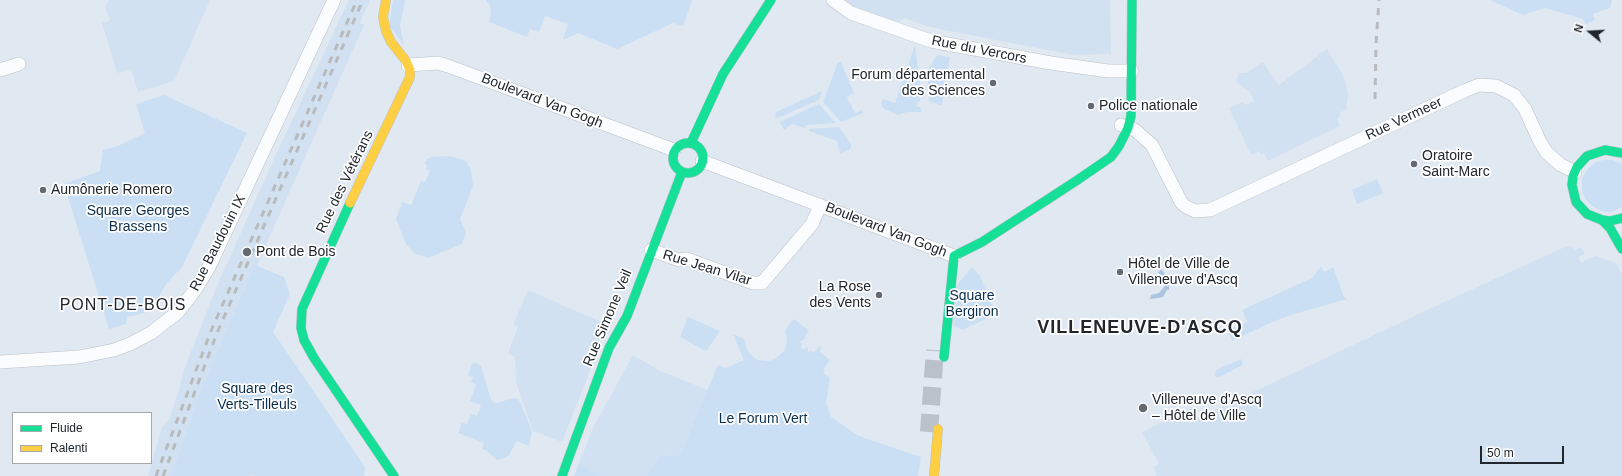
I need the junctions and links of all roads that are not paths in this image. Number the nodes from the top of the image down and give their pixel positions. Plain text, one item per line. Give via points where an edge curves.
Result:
1 (334, 0) edge
2 (386, 0) edge
3 (771, 0) edge
4 (833, 0) edge
5 (1124, 0) edge
6 (1132, 0) edge
7 (19, 64) dead end
8 (408, 65) junction
9 (0, 70) edge
10 (1129, 71) junction
11 (1124, 126) junction
12 (691, 143) junction
13 (674, 150) junction
14 (1621, 152) edge
15 (702, 161) junction
16 (682, 172) junction
17 (1575, 172) junction
18 (820, 205) junction
19 (1622, 218) edge
20 (1602, 220) junction
21 (1622, 249) edge
22 (651, 250) junction
23 (954, 256) junction
24 (949, 296) junction
25 (938, 329) dead end
26 (944, 357) tunnel mouth
27 (0, 362) edge
28 (394, 476) edge
29 (562, 476) edge
30 (926, 476) edge
31 (934, 476) edge

1 - 27 street, Rue Baudouin IX via 209,267 183,307 151,333 114,350 79,357
2 - 8 street via 383,17 386,31
3 - 12 street via 723,74
4 - 10 street, Rue du Vercors via 851,13 924,39 1019,58 1108,71
5 - 10 street, Boulevard Van Gogh
6 - 10 street, Boulevard Van Gogh
7 - 9 street
8 - 13 street, Boulevard Van Gogh via 438,63 448,66
8 - 28 street, Rue des Vétérans via 410,77 304,303 301,321 302,334 308,349
10 - 11 street, Boulevard Van Gogh
11 - 17 street, Rue Vermeer via 1142,135 1152,145 1181,202 1191,209 1205,211 1251,192 1464,90 1479,85 1491,85 1517,98 1547,153
11 - 23 street, Boulevard Van Gogh via 1099,164 982,242
12 - 13 street via 681,144
12 - 15 street via 700,149
13 - 16 street via 673,161 676,168
14 - 17 street via 1596,152 1583,159
15 - 16 street via 694,172
15 - 18 street, Boulevard Van Gogh
16 - 22 street, Rue Simone Veil
17 - 20 street via 1572,185 1576,202 1587,214
18 - 22 street, Rue Jean Vilar via 812,224 762,283 753,283 687,259 679,260
18 - 23 street, Boulevard Van Gogh
19 - 20 street
20 - 21 street via 1610,228
22 - 29 street, Rue Simone Veil via 627,316 609,348
23 - 24 street
24 - 25 street
24 - 26 street
30 - 31 street via 934,431

